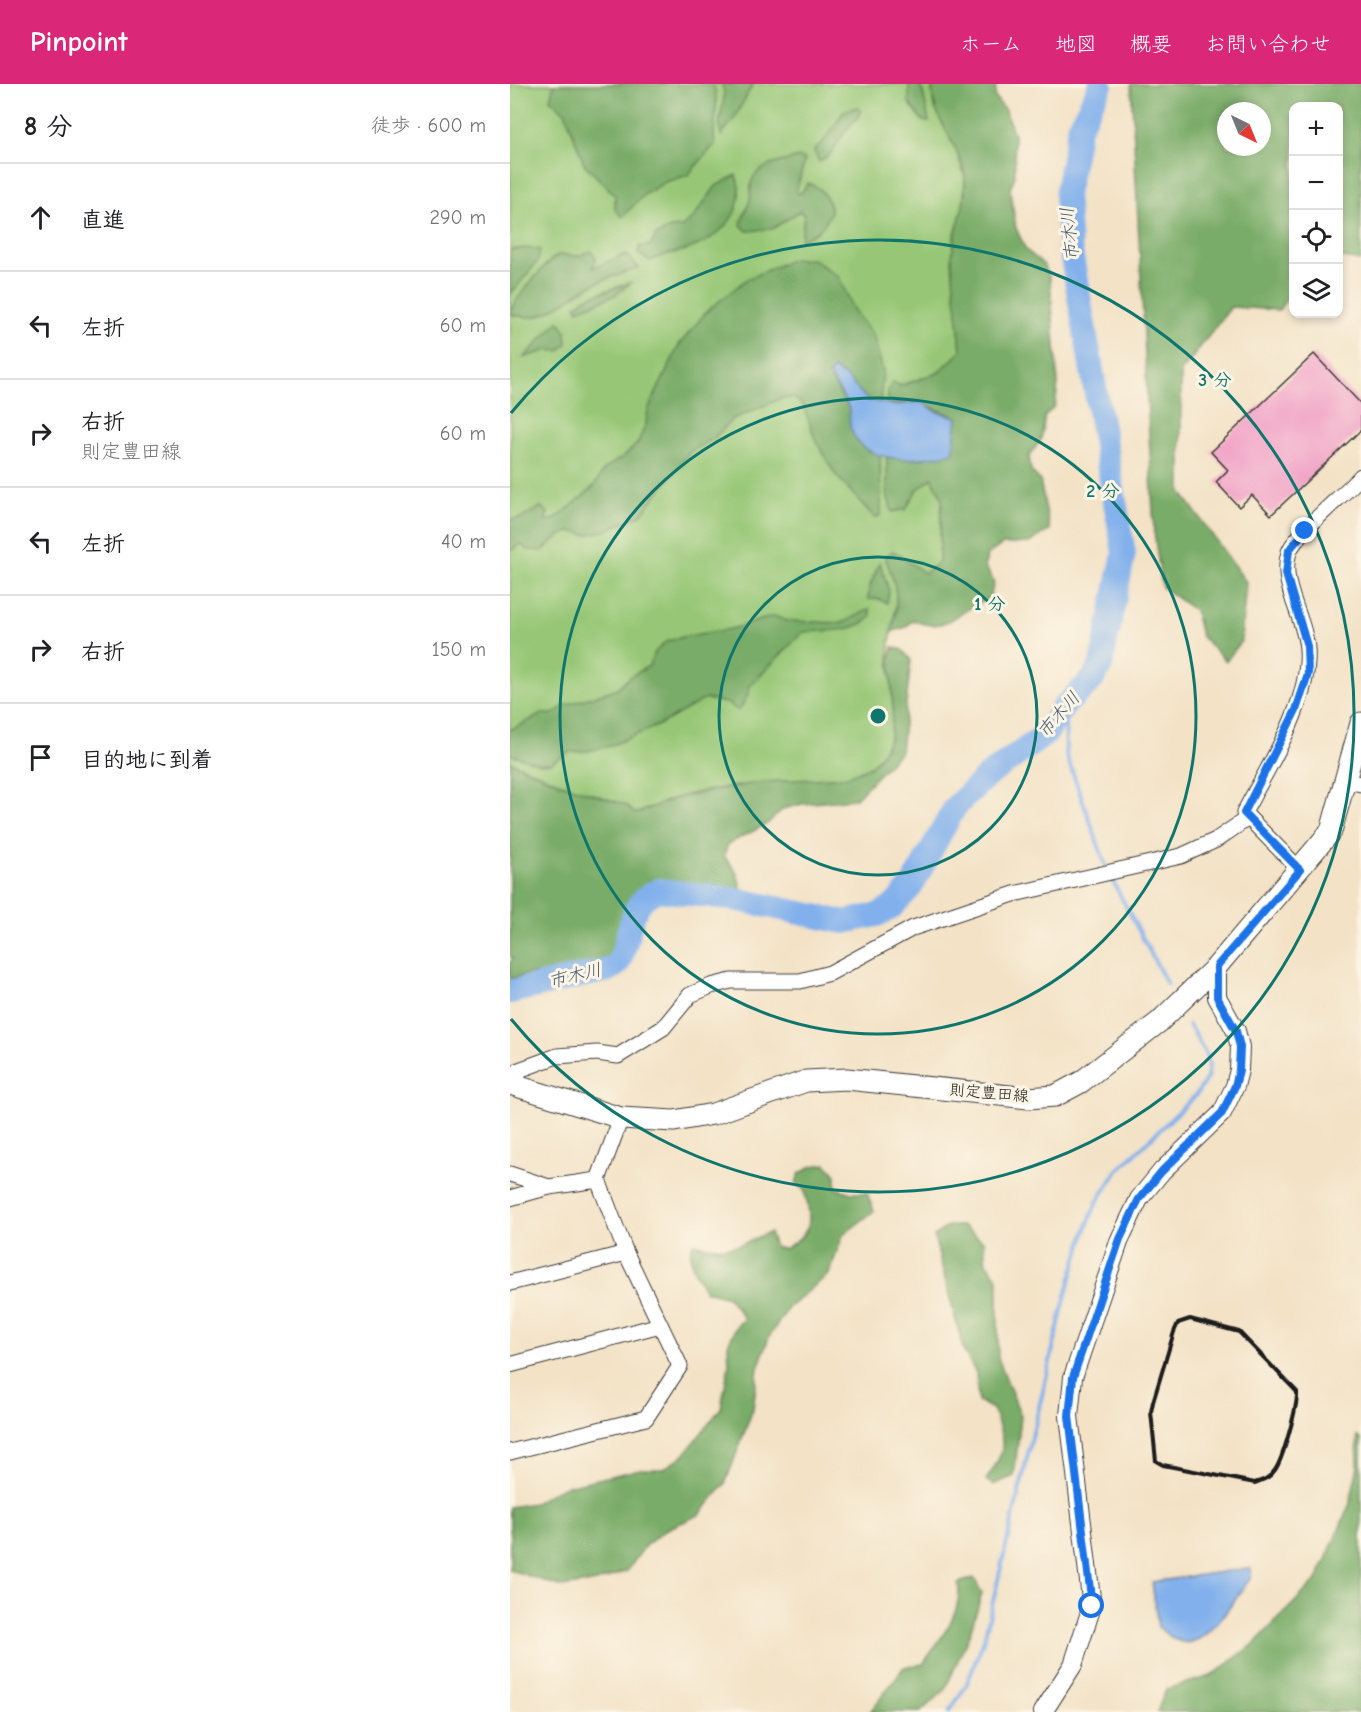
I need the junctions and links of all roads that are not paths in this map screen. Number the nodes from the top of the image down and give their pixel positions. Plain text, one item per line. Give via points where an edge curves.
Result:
1 (1361, 476) edge
2 (1361, 723) edge
3 (1353, 782) edge
4 (1248, 818) junction
5 (1300, 870) junction
6 (1217, 966) junction
7 (513, 1085) edge
8 (621, 1118) junction
9 (510, 1174) edge
10 (597, 1180) junction
11 (549, 1187) junction
12 (510, 1198) edge
13 (626, 1252) junction
14 (510, 1283) edge
15 (660, 1325) junction
16 (510, 1365) edge
17 (510, 1452) edge
18 (1043, 1712) edge

1 - 4 street via 1289,550 1286,574 1307,646 1308,674 1296,710 1244,813
2 - 3 main road, 則定豊田線
3 - 5 main road, 則定豊田線 via 1331,831
4 - 5 street
4 - 7 street via 1216,840 1181,856 1014,894 913,928 830,973 800,981 731,981 711,986 690,995 663,1028 618,1056 557,1056 519,1071
5 - 6 main road, 則定豊田線
6 - 8 main road, 則定豊田線 via 1159,1022 1081,1082 1055,1096 1028,1098 847,1079 806,1081 713,1114 674,1121
6 - 18 street via 1217,997 1236,1031 1240,1047 1235,1086 1222,1113 1139,1199 1120,1239 1073,1377 1069,1416 1092,1606 1073,1665
7 - 8 main road, 則定豊田線
8 - 10 street
9 - 11 street
10 - 11 street
10 - 13 street
11 - 12 street
13 - 14 street
13 - 15 street
15 - 16 street
15 - 17 street via 680,1366 646,1418

